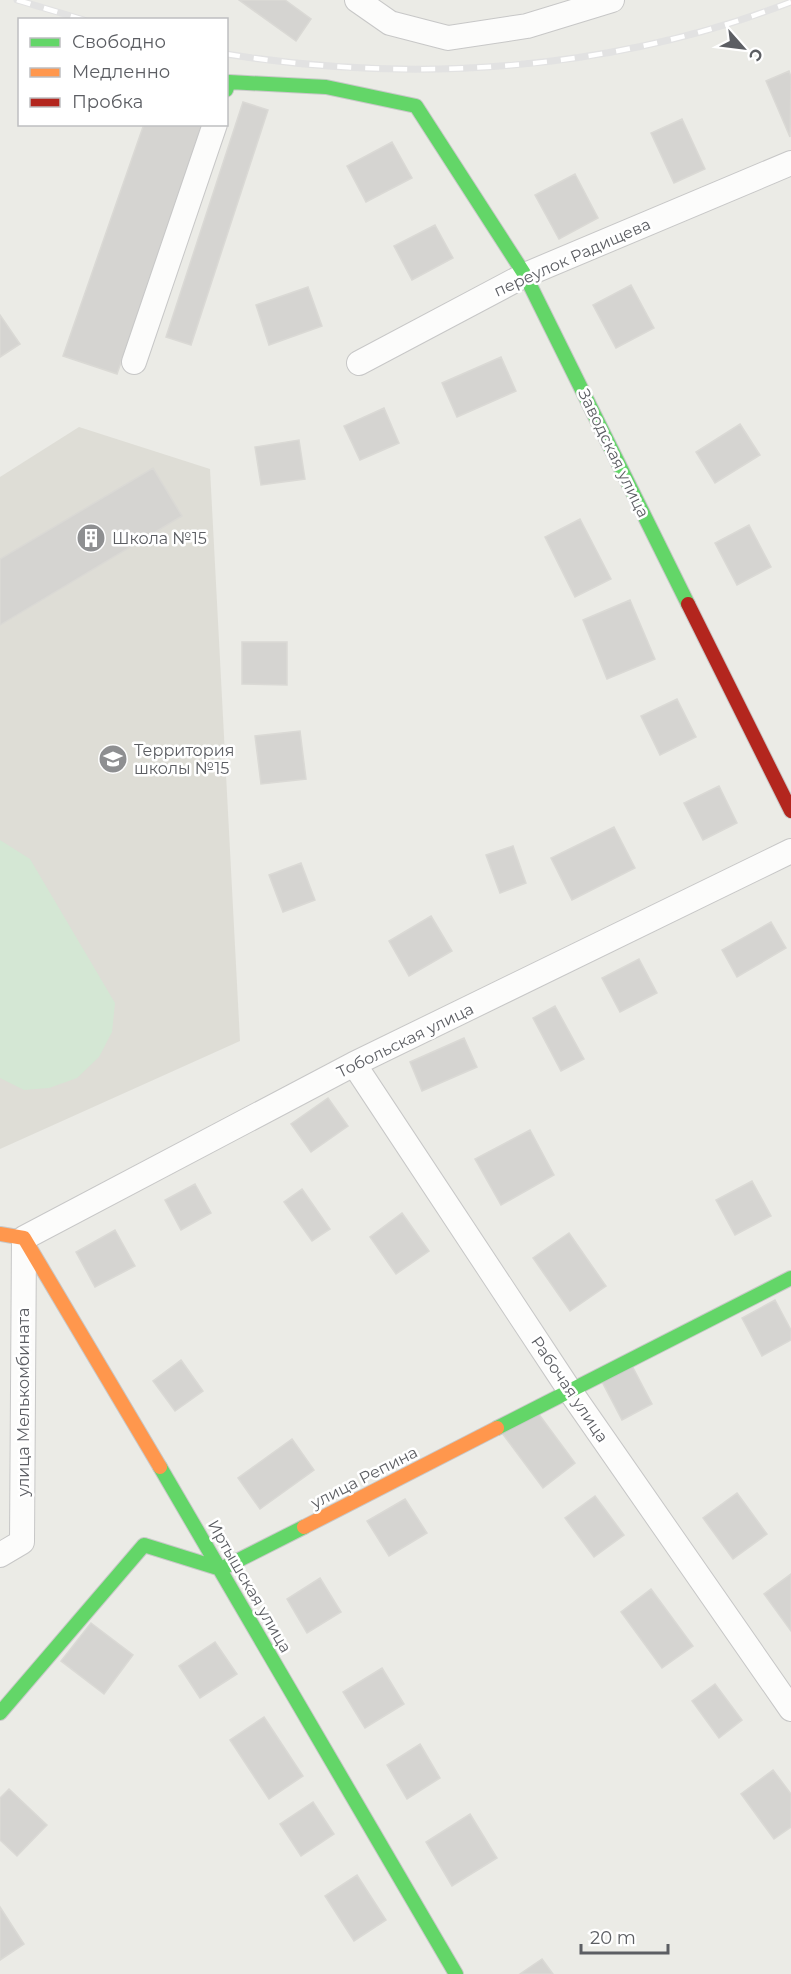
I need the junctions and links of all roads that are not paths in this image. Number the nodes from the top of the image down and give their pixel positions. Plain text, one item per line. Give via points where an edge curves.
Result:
1 (357, 0) edge
2 (612, 0) edge
3 (228, 85) edge
4 (214, 126) edge
5 (791, 163) edge
6 (525, 275) junction
7 (134, 362) dead end
8 (359, 363) dead end
9 (791, 811) edge
10 (791, 851) edge
11 (354, 1064) junction
12 (0, 1234) edge
13 (24, 1238) junction
14 (791, 1278) edge
15 (570, 1391) junction
16 (0, 1555) edge
17 (221, 1569) junction
18 (791, 1709) edge
19 (0, 1713) edge
20 (456, 1974) edge

1 - 2 street via 390,23 448,38 527,26
3 - 6 street, Заводская улица via 326,87 416,106
4 - 7 street
5 - 6 street, переулок Радищева
6 - 8 street, переулок Радищева
6 - 9 street, Заводская улица
10 - 11 street, Тобольская улица
11 - 13 street, Тобольская улица
11 - 15 street, Рабочая улица
12 - 13 street
13 - 16 street, улица Мелькомбината via 22,1542
13 - 17 street, Иртышская улица
14 - 15 street, улица Репина
15 - 17 street, улица Репина
15 - 18 street, Рабочая улица
17 - 19 street via 144,1545
17 - 20 street, Иртышская улица

